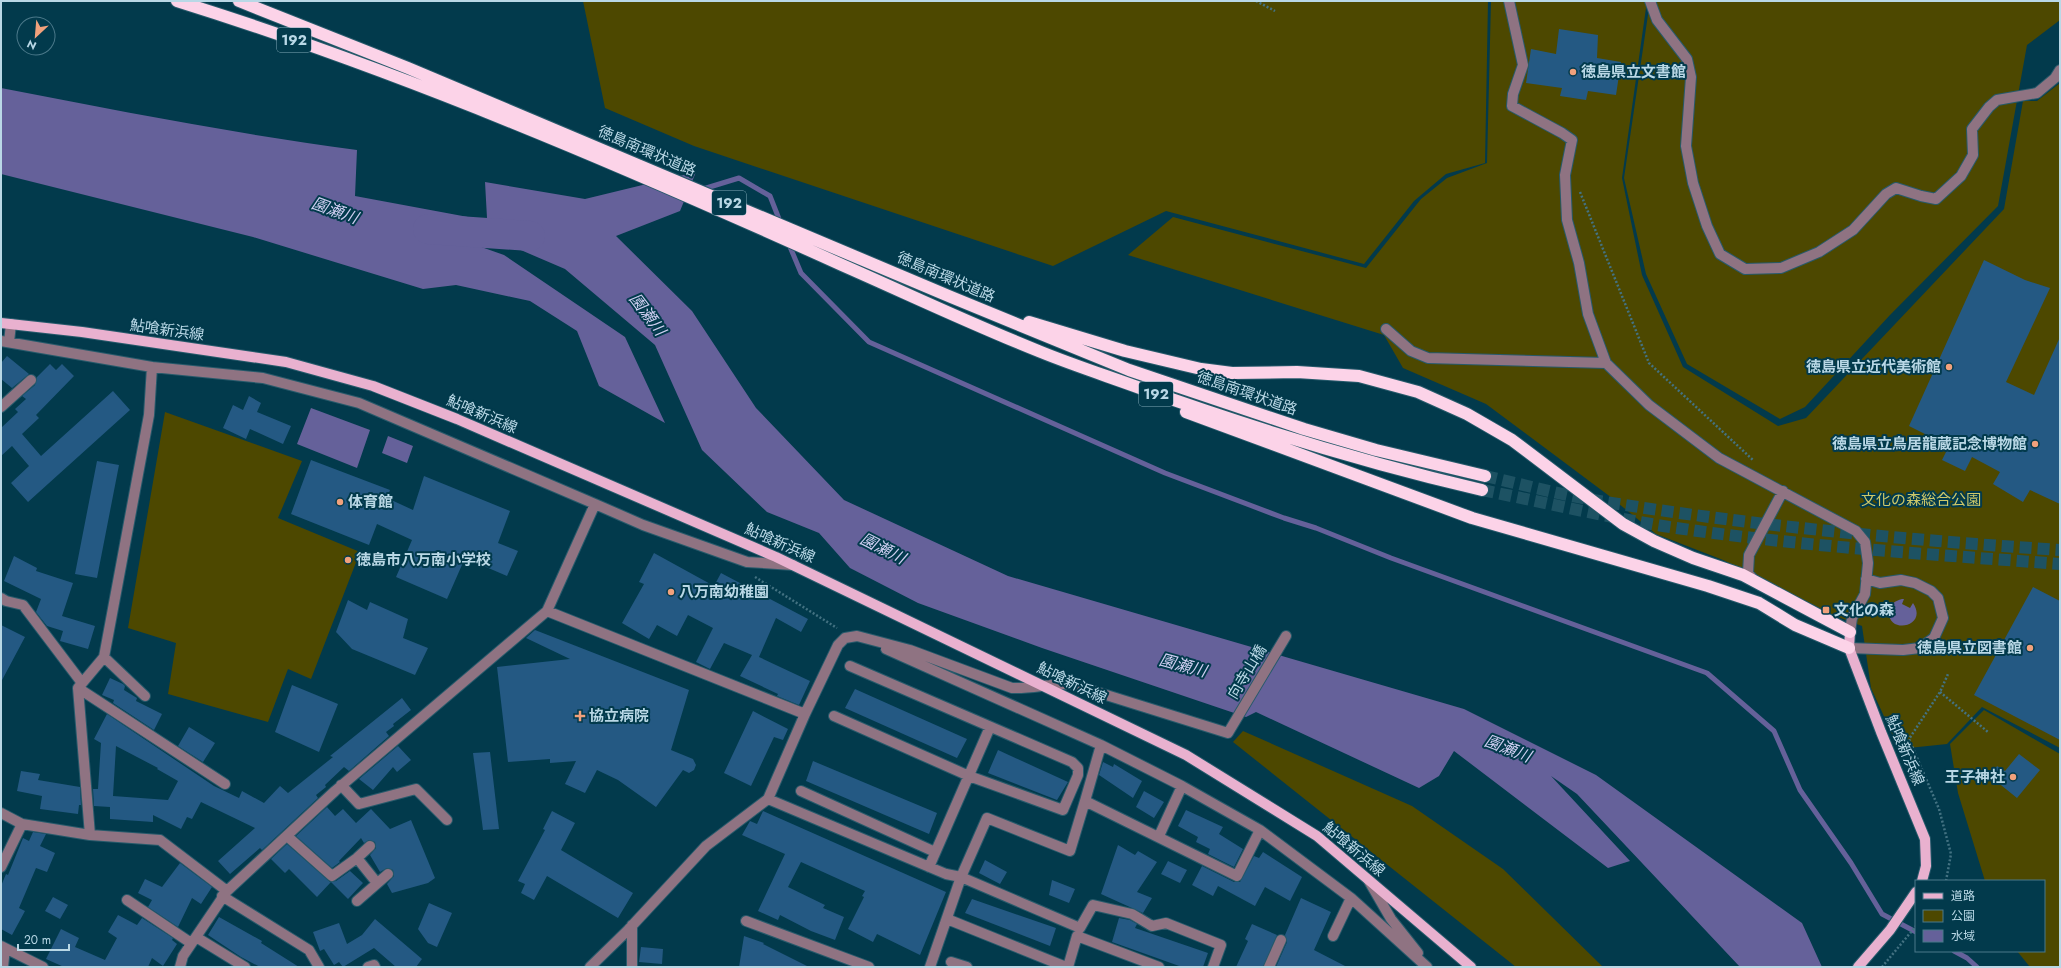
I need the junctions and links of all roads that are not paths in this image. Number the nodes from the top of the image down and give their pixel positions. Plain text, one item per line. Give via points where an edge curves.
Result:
1 (177, 1) edge
2 (240, 1) edge
3 (1509, 1) edge
4 (1650, 1) edge
5 (2060, 70) edge
6 (610, 158) junction
7 (951, 297) junction
8 (6, 324) edge
9 (1386, 329) dead end
10 (5, 342) edge
11 (1044, 354) junction
12 (1606, 363) junction
13 (152, 367) junction
14 (31, 380) dead end
15 (1, 407) edge
16 (1485, 476) tunnel mouth
17 (1482, 490) tunnel mouth
18 (1783, 491) junction
19 (595, 504) junction
20 (792, 565) junction
21 (1866, 579) junction
22 (1, 598) edge
23 (548, 611) junction
24 (1850, 632) junction
25 (857, 636) junction
26 (1284, 639) dead end
27 (1849, 648) junction
28 (104, 657) junction
29 (850, 666) dead end
30 (80, 685) junction
31 (1042, 686) junction
32 (145, 696) dead end
33 (805, 714) junction
34 (834, 716) dead end
35 (990, 727) junction
36 (1101, 745) junction
37 (969, 776) junction
38 (224, 784) dead end
39 (341, 785) junction
40 (1182, 786) junction
41 (801, 791) dead end
42 (768, 799) junction
43 (1085, 801) junction
44 (1, 813) edge
45 (447, 820) dead end
46 (22, 824) junction
47 (1260, 830) junction
48 (90, 835) junction
49 (287, 836) junction
50 (1159, 836) junction
51 (370, 846) dead end
52 (935, 852) junction
53 (357, 858) junction
54 (929, 866) junction
55 (1, 867) edge
56 (388, 874) dead end
57 (961, 877) junction
58 (1368, 880) junction
59 (1922, 880) edge
60 (377, 883) junction
61 (1915, 893) edge
62 (225, 894) junction
63 (1351, 898) junction
64 (127, 900) dead end
65 (357, 901) dead end
66 (947, 919) junction
67 (746, 921) dead end
68 (632, 925) junction
69 (1078, 932) junction
70 (1334, 936) dead end
71 (193, 940) junction
72 (1281, 940) dead end
73 (3, 947) edge
74 (951, 962) dead end
75 (3, 967) edge
76 (44, 967) edge
77 (180, 967) edge
78 (245, 967) edge
79 (319, 967) edge
80 (368, 967) edge
81 (375, 967) edge
82 (590, 967) edge
83 (632, 967) edge
84 (868, 967) edge
85 (930, 967) edge
86 (966, 967) edge
87 (1067, 967) edge
88 (1158, 967) edge
89 (1212, 967) edge
90 (1269, 967) edge
91 (1428, 967) edge
92 (1470, 967) edge
93 (1858, 967) edge

1 - 6 highway, 徳島南環状道路 / 192 via 254,25
2 - 6 highway, 徳島南環状道路 / 192 via 408,68
3 - 12 street via 1523,65 1513,94 1512,106 1572,140 1565,175 1567,220 1579,263 1588,314
4 - 5 street via 1657,20 1687,59 1691,77 1686,146 1693,183 1707,226 1720,254 1745,269 1781,268 1819,252 1853,230 1886,194 1896,188 1936,198 1961,176 1973,154 1972,129 1989,107 1997,100 2037,92 2055,78
6 - 7 highway, 徳島南環状道路 / 192
6 - 11 highway, 徳島南環状道路 / 192 via 841,265
7 - 16 highway, 徳島南環状道路 / 192 via 1129,370 1218,401 1376,450
7 - 24 highway via 1126,351 1201,369 1232,373 1304,372 1359,376 1418,392 1467,414 1512,440 1628,527 1693,558 1743,576
8 - 10 street
8 - 20 main road, 鮎喰新浜線 via 82,332 286,362 373,386 457,419
9 - 12 street via 1411,350 1428,358
10 - 13 street
11 - 17 highway, 徳島南環状道路 / 192 via 1280,435
11 - 27 highway via 1201,418 1472,518 1759,603 1795,625
12 - 18 street via 1649,405 1719,458
13 - 19 street via 263,378 359,403
13 - 28 street via 149,415
14 - 15 street
18 - 21 street via 1856,531 1865,542 1868,563
18 - 24 street via 1749,555 1748,573 1753,581
19 - 20 street via 643,525 747,562
19 - 23 street
20 - 31 main road, 鮎喰新浜線
21 - 24 street via 1865,594 1852,618
21 - 27 street via 1880,583 1901,580 1932,591 1938,598 1943,618 1934,638 1920,648
22 - 30 street via 23,605
23 - 33 street
23 - 39 street
24 - 27 main road, 鮎喰新浜線
25 - 31 street via 910,650 1012,688
25 - 33 street via 845,638 838,645
25 - 36 street
26 - 31 street, 向寺山橋 via 1228,733 1071,684
27 - 59 main road, 鮎喰新浜線 via 1925,840 1926,866
28 - 30 street
28 - 32 street
29 - 35 street
30 - 38 street
30 - 48 street
31 - 58 main road, 鮎喰新浜線 via 1186,755 1317,836
33 - 42 street
34 - 37 street
35 - 37 street
35 - 37 street via 1072,762 1078,768 1064,810
36 - 40 street
36 - 43 street
37 - 52 street
39 - 45 street via 359,804 416,789
39 - 49 street
40 - 47 street
40 - 50 street
41 - 52 street
42 - 54 street
42 - 68 street via 706,846
43 - 50 street
43 - 57 street via 1070,851 987,818
44 - 46 street
46 - 48 street
46 - 55 street
47 - 50 street via 1237,876
47 - 63 street
48 - 62 street via 160,840
49 - 53 street via 332,876
49 - 62 street
51 - 53 street
52 - 54 street
53 - 60 street
54 - 57 street
56 - 60 street
57 - 66 street
57 - 69 street
58 - 91 street via 1391,918
58 - 92 main road, 鮎喰新浜線
60 - 65 street
61 - 93 main road via 1890,930
62 - 71 street
62 - 79 street via 309,950
63 - 70 street
63 - 91 street
64 - 71 street
66 - 85 street
66 - 87 street
67 - 84 street
68 - 82 street
68 - 83 street
69 - 87 street
69 - 88 street
69 - 89 street via 1093,905 1132,914 1152,926 1166,923 1221,946
71 - 77 street via 183,956
71 - 78 street
72 - 90 street
73 - 75 street
73 - 76 street
74 - 86 street
80 - 81 street

